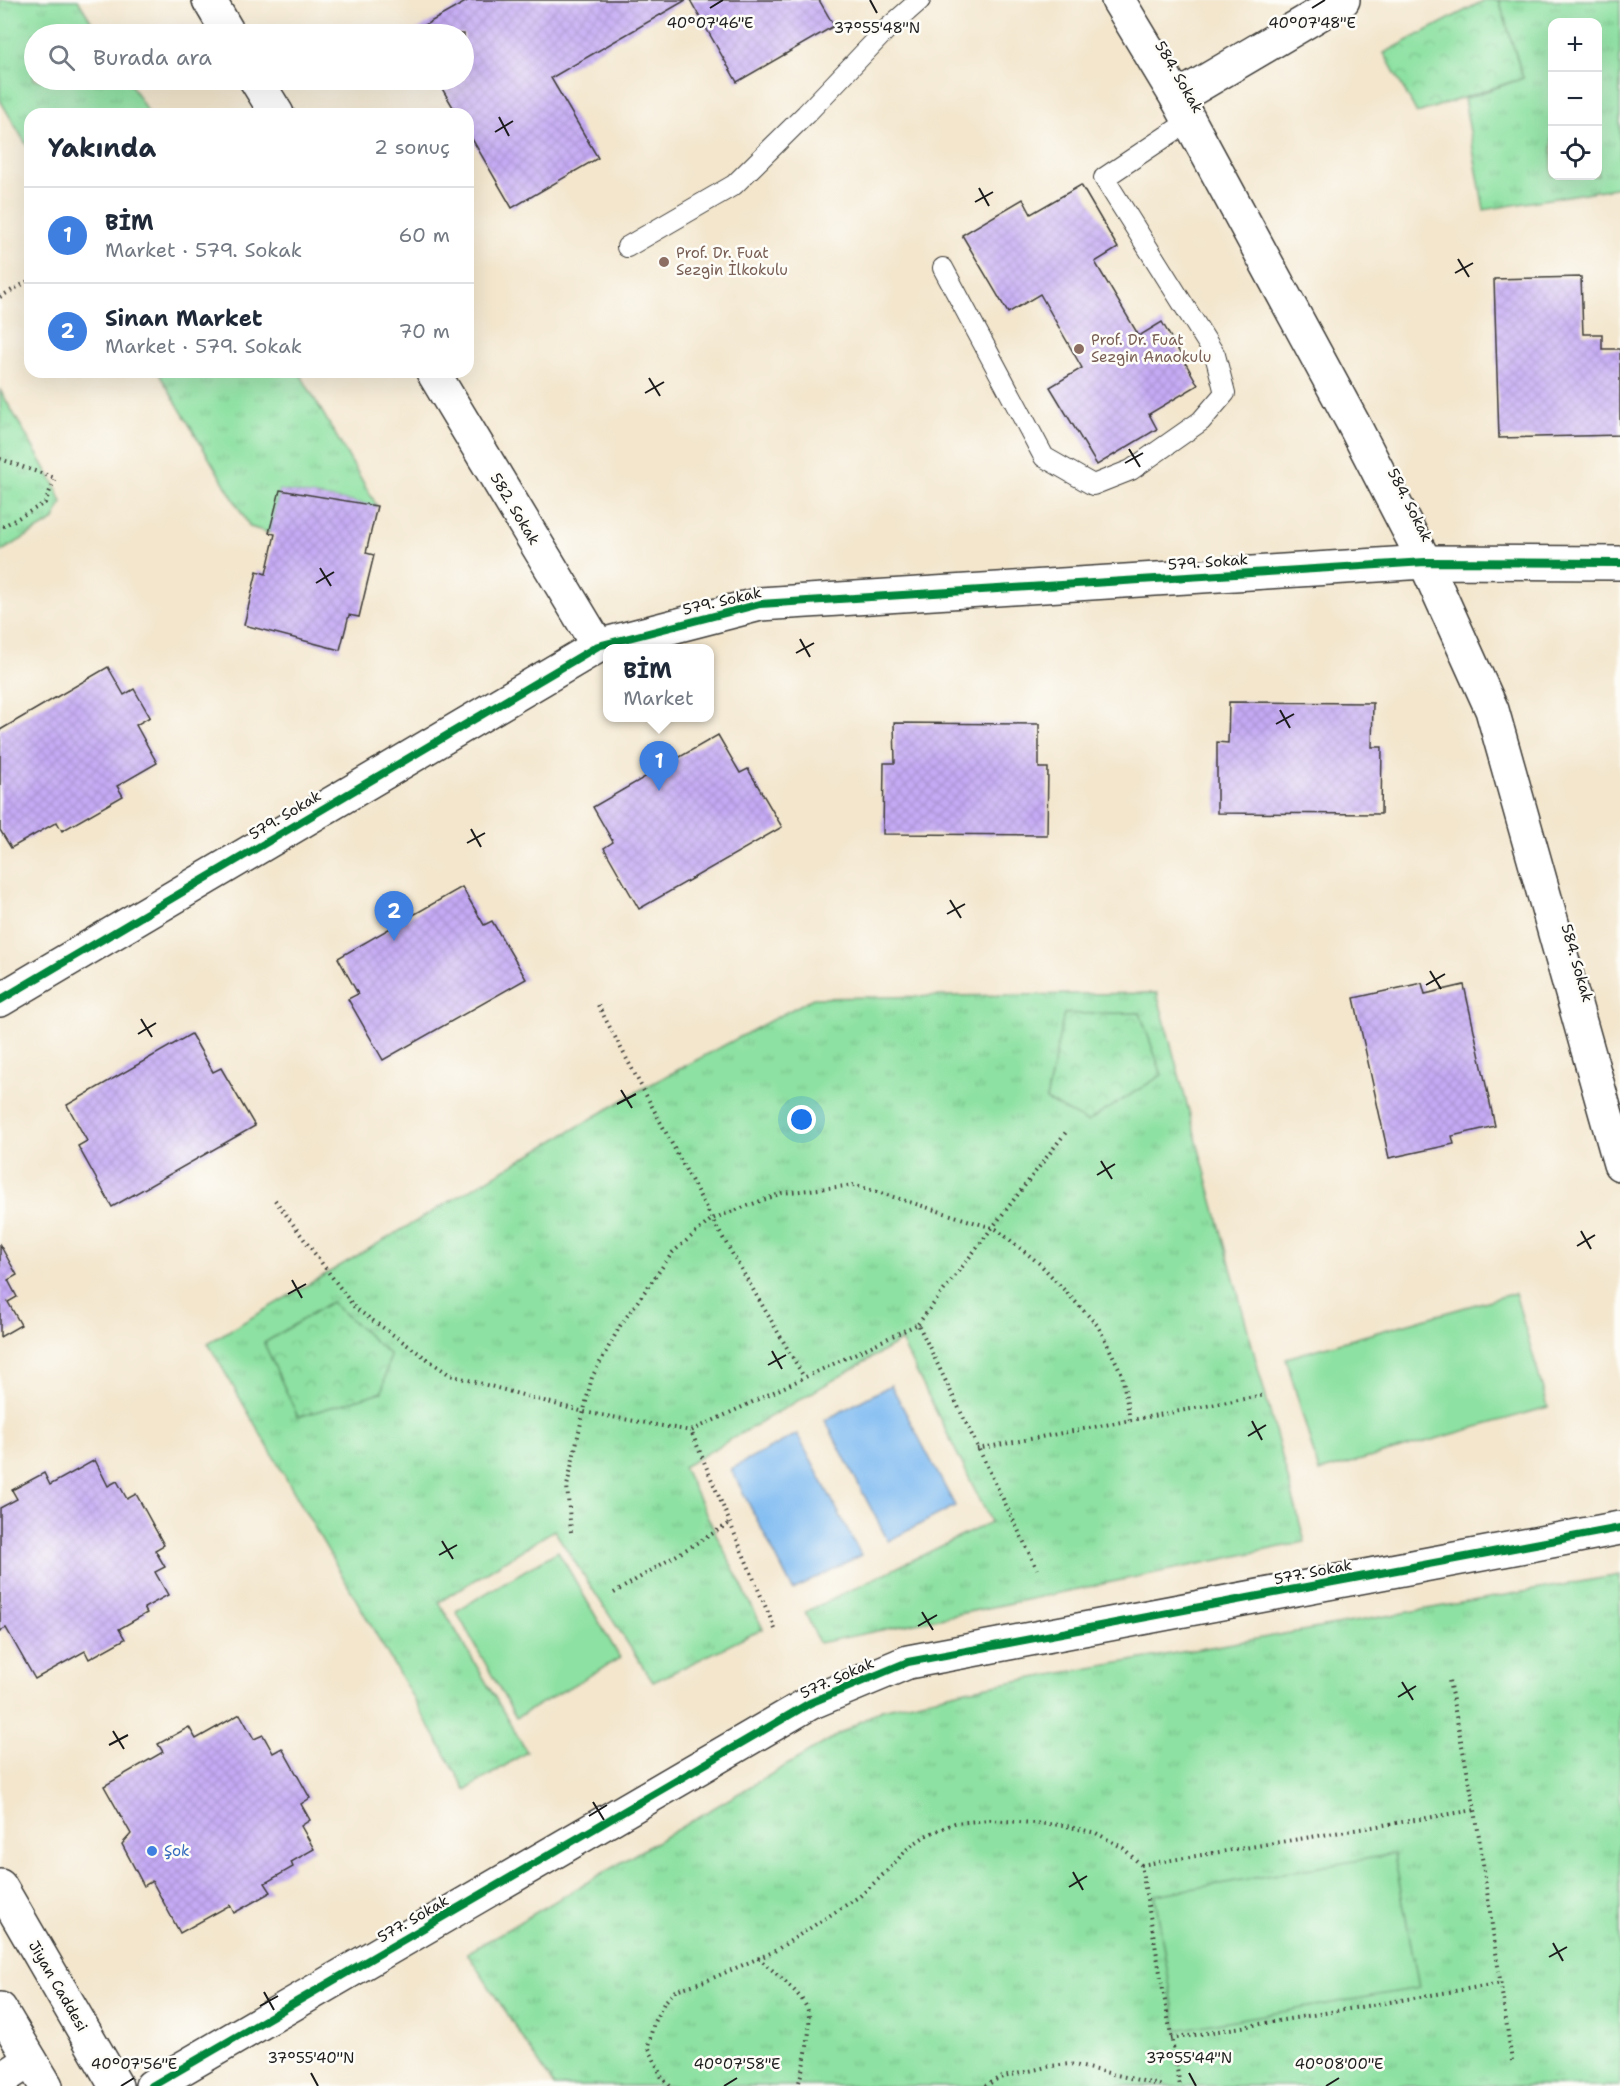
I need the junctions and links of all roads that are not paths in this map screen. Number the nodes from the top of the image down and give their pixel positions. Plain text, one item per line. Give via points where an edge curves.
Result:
1 (920, 0) edge
2 (1118, 0) edge
3 (1343, 0) edge
4 (215, 2) edge
5 (225, 24) edge
6 (262, 90) edge
7 (273, 108) edge
8 (1183, 109) junction
9 (627, 247) dead end
10 (943, 268) dead end
11 (437, 378) edge
12 (1425, 562) junction
13 (1620, 563) edge
14 (606, 644) edge
15 (603, 645) edge
16 (598, 646) junction
17 (0, 1000) edge
18 (1620, 1164) edge
19 (1620, 1528) edge
20 (0, 1886) edge
21 (0, 2009) edge
22 (38, 2073) edge
23 (0, 2080) edge
24 (116, 2086) edge
25 (152, 2086) edge

1 - 9 lane via 734,185
2 - 8 street, 584. Sokak
3 - 8 street
4 - 5 street
6 - 7 street
8 - 10 lane via 1104,177 1215,355 1225,393 1201,421 1131,470 1093,485 1044,457
8 - 12 street, 584. Sokak
11 - 16 street, 582. Sokak
12 - 13 street, 579. Sokak
12 - 14 street, 579. Sokak via 760,604
12 - 18 street, 584. Sokak via 1492,710
15 - 16 street, 579. Sokak
16 - 17 street, 579. Sokak
19 - 25 street, 577. Sokak via 908,1662 810,1703
20 - 24 street, Jiyan Caddesi
21 - 22 street
22 - 23 street

